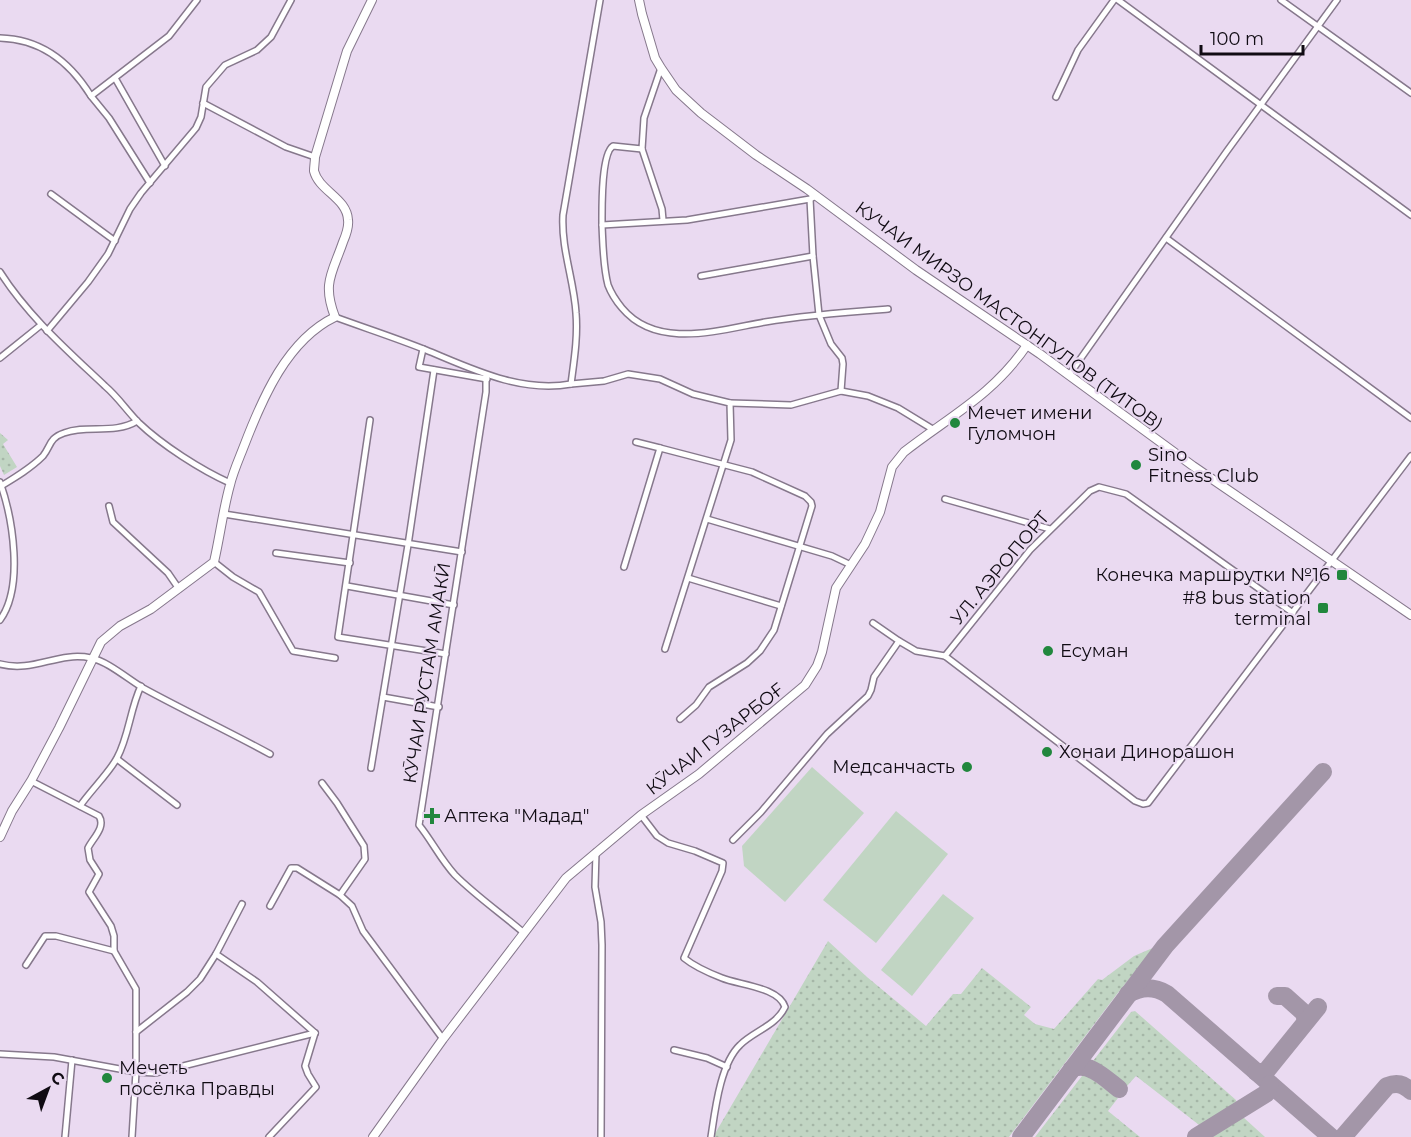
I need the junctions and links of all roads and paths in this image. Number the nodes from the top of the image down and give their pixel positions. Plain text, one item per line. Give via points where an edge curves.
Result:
1 (197, 0) edge
2 (291, 0) edge
3 (372, 0) edge
4 (600, 0) edge
5 (639, 0) edge
6 (1116, 0) edge
7 (1281, 0) edge
8 (1337, 0) edge
9 (1318, 26) junction
10 (0, 38) edge
11 (661, 68) junction
12 (115, 78) junction
13 (1411, 93) edge
14 (92, 96) junction
15 (1056, 97) dead end
16 (203, 103) junction
17 (1260, 105) junction
18 (642, 149) junction
19 (315, 157) junction
20 (165, 166) junction
21 (150, 183) junction
22 (51, 194) dead end
23 (813, 197) junction
24 (1411, 215) edge
25 (663, 220) junction
26 (602, 225) junction
27 (1166, 238) junction
28 (115, 241) junction
29 (813, 256) junction
30 (0, 272) edge
31 (701, 276) dead end
32 (888, 309) dead end
33 (819, 315) junction
34 (334, 317) junction
35 (41, 325) junction
36 (47, 331) junction
37 (1027, 345) junction
38 (423, 349) junction
39 (0, 358) edge
40 (434, 370) junction
41 (1069, 375) junction
42 (486, 377) junction
43 (571, 384) junction
44 (841, 391) junction
45 (730, 403) junction
46 (1411, 418) edge
47 (370, 420) dead end
48 (137, 421) junction
49 (934, 430) junction
50 (636, 442) dead end
51 (660, 448) junction
52 (1411, 456) edge
53 (724, 464) junction
54 (230, 483) junction
55 (1, 484) edge
56 (945, 499) dead end
57 (109, 506) dead end
58 (224, 514) junction
59 (707, 519) junction
60 (1050, 529) junction
61 (353, 536) junction
62 (408, 545) junction
63 (798, 547) junction
64 (462, 552) junction
65 (276, 553) dead end
66 (1332, 561) junction
67 (214, 562) junction
68 (350, 563) junction
69 (851, 565) junction
70 (624, 567) dead end
71 (688, 578) junction
72 (346, 585) junction
73 (179, 589) junction
74 (399, 594) junction
75 (454, 604) junction
76 (781, 606) junction
77 (1293, 613) junction
78 (1411, 615) edge
79 (0, 620) edge
80 (873, 623) dead end
81 (899, 641) junction
82 (392, 645) junction
83 (665, 649) dead end
84 (446, 654) junction
85 (945, 656) junction
86 (93, 658) junction
87 (336, 658) dead end
88 (0, 664) edge
89 (141, 686) junction
90 (383, 697) junction
91 (439, 707) junction
92 (680, 719) dead end
93 (270, 754) dead end
94 (117, 759) junction
95 (371, 768) dead end
96 (32, 781) junction
97 (322, 783) dead end
98 (177, 805) dead end
99 (80, 806) junction
100 (641, 815) junction
101 (0, 837) edge
102 (733, 840) dead end
103 (596, 852) junction
104 (340, 895) junction
105 (242, 904) dead end
106 (270, 906) dead end
107 (524, 933) junction
108 (114, 951) junction
109 (216, 954) junction
110 (26, 965) dead end
111 (136, 1032) junction
112 (315, 1033) junction
113 (443, 1039) junction
114 (674, 1050) dead end
115 (0, 1054) edge
116 (72, 1060) junction
117 (727, 1067) junction
118 (136, 1072) junction
119 (65, 1137) edge
120 (132, 1137) edge
121 (269, 1137) edge
122 (373, 1137) edge
123 (601, 1137) edge
124 (711, 1137) edge

1 - 12 street via 169,36
2 - 16 street via 271,37 257,50 225,65 206,87
3 - 19 street via 347,51
4 - 43 street via 563,215 562,233 576,314
5 - 11 street, КУЧАИ МИРЗО МАСТОНГУЛОВ (ТИТОВ)
6 - 15 street via 1078,50
6 - 17 street
7 - 9 street
8 - 9 street
9 - 13 street
9 - 17 street
10 - 14 street via 29,42 50,51
11 - 18 street via 644,118
11 - 23 street, КУЧАИ МИРЗО МАСТОНГУЛОВ (ТИТОВ) via 689,104
12 - 14 street
12 - 20 street
14 - 21 street
16 - 19 street via 286,147
16 - 20 street via 196,128
17 - 24 street
17 - 27 street
18 - 25 street
18 - 26 street via 618,145 606,153
19 - 34 street via 314,171 319,182 339,200 348,219 329,276 328,298
20 - 21 street
21 - 28 street via 130,209
22 - 28 street
23 - 25 street via 687,220
23 - 29 street
23 - 37 street, КУЧАИ МИРЗО МАСТОНГУЛОВ (ТИТОВ)
25 - 26 street
26 - 33 street via 609,286 630,317 646,327 665,333 710,333
27 - 41 street
27 - 46 street
28 - 36 street via 88,282
29 - 31 street
29 - 33 street
30 - 35 street
32 - 33 street
33 - 44 street via 831,344 842,357
34 - 38 street
34 - 54 street via 302,340 272,381
35 - 36 street
35 - 39 street
36 - 48 street
37 - 41 street, КУЧАИ МИРЗО МАСТОНГУЛОВ (ТИТОВ)
37 - 49 street, КӮЧАИ ГУЗАРБОҒ via 998,382
38 - 40 street via 419,367
38 - 42 street
40 - 42 street
40 - 62 street
41 - 66 street, КУЧАИ МИРЗО МАСТОНГУЛОВ (ТИТОВ)
42 - 43 street via 540,387
42 - 64 street, КӮЧАИ РУСТАМ АМАКӢ
43 - 45 street via 628,374 650,377
44 - 45 street via 791,405
44 - 49 street via 898,408
45 - 53 street via 731,440
47 - 61 street
48 - 54 street via 209,474
48 - 55 street via 112,428 75,430 55,437 43,455 21,474
49 - 69 street, КӮЧАИ ГУЗАРБОҒ via 904,452 892,467 880,512
50 - 51 street
51 - 53 street
51 - 70 street
52 - 66 street
53 - 59 street
53 - 63 street via 752,472 809,499 812,506
54 - 58 street
55 - 79 street via 14,573 12,596
56 - 60 street
57 - 73 street via 114,522 168,573
58 - 61 street
58 - 67 street
59 - 63 street
59 - 71 street
60 - 77 street, УЛ. АЭРОПОРТ via 1090,491 1099,487 1126,494
60 - 85 street, УЛ. АЭРОПОРТ
61 - 62 street
61 - 68 street
62 - 64 street
62 - 74 street
63 - 69 street
63 - 76 street
64 - 75 street, КӮЧАИ РУСТАМ АМАКӢ
65 - 68 street
66 - 77 street
66 - 78 street, КУЧАИ МИРЗО МАСТОНГУЛОВ (ТИТОВ)
67 - 73 street
67 - 87 street via 259,592 292,651
68 - 72 street
69 - 100 street, КӮЧАИ ГУЗАРБОҒ via 836,588 822,652 805,685 699,774
71 - 76 street
71 - 83 street
72 - 74 street
72 - 82 street via 338,637
73 - 86 street via 110,633
74 - 75 street
74 - 82 street
75 - 84 street, КӮЧАИ РУСТАМ АМАКӢ
76 - 92 street via 774,630 760,651 710,687
77 - 85 street via 1152,800 1143,804
80 - 81 street
81 - 85 street via 916,651
81 - 102 street via 874,677 868,696 827,734
82 - 84 street
82 - 90 street
84 - 91 street, КӮЧАИ РУСТАМ АМАКӢ
86 - 88 street via 61,657 27,667
86 - 89 street
86 - 96 street
89 - 93 street
89 - 94 street
90 - 91 street
90 - 95 street
91 - 107 street, КӮЧАИ РУСТАМ АМАКӢ via 419,825 456,875
94 - 98 street
94 - 99 street
96 - 99 street
96 - 101 street
97 - 104 street via 366,853
99 - 108 street via 102,820 88,848 99,874 89,892 111,926
100 - 103 street, КӮЧАИ ГУЗАРБОҒ
100 - 117 street via 657,836 668,843 723,863 684,958 723,979 772,993 784,1003 779,1017 738,1047
103 - 107 street, КӮЧАИ ГУЗАРБОҒ via 566,878
103 - 123 street via 595,886 602,945
104 - 106 street via 291,868
104 - 113 street via 352,906 363,931
105 - 109 street
107 - 113 street, КӮЧАИ ГУЗАРБОҒ
108 - 110 street via 45,936
108 - 111 street via 136,989
109 - 111 street via 194,986
109 - 112 street via 257,982
111 - 118 street
112 - 118 street via 154,1073
112 - 121 street via 305,1066 316,1087
113 - 122 street, КӮЧАИ ГУЗАРБОҒ
114 - 117 street
115 - 116 street
116 - 118 street
116 - 119 street
117 - 124 street
118 - 120 street

